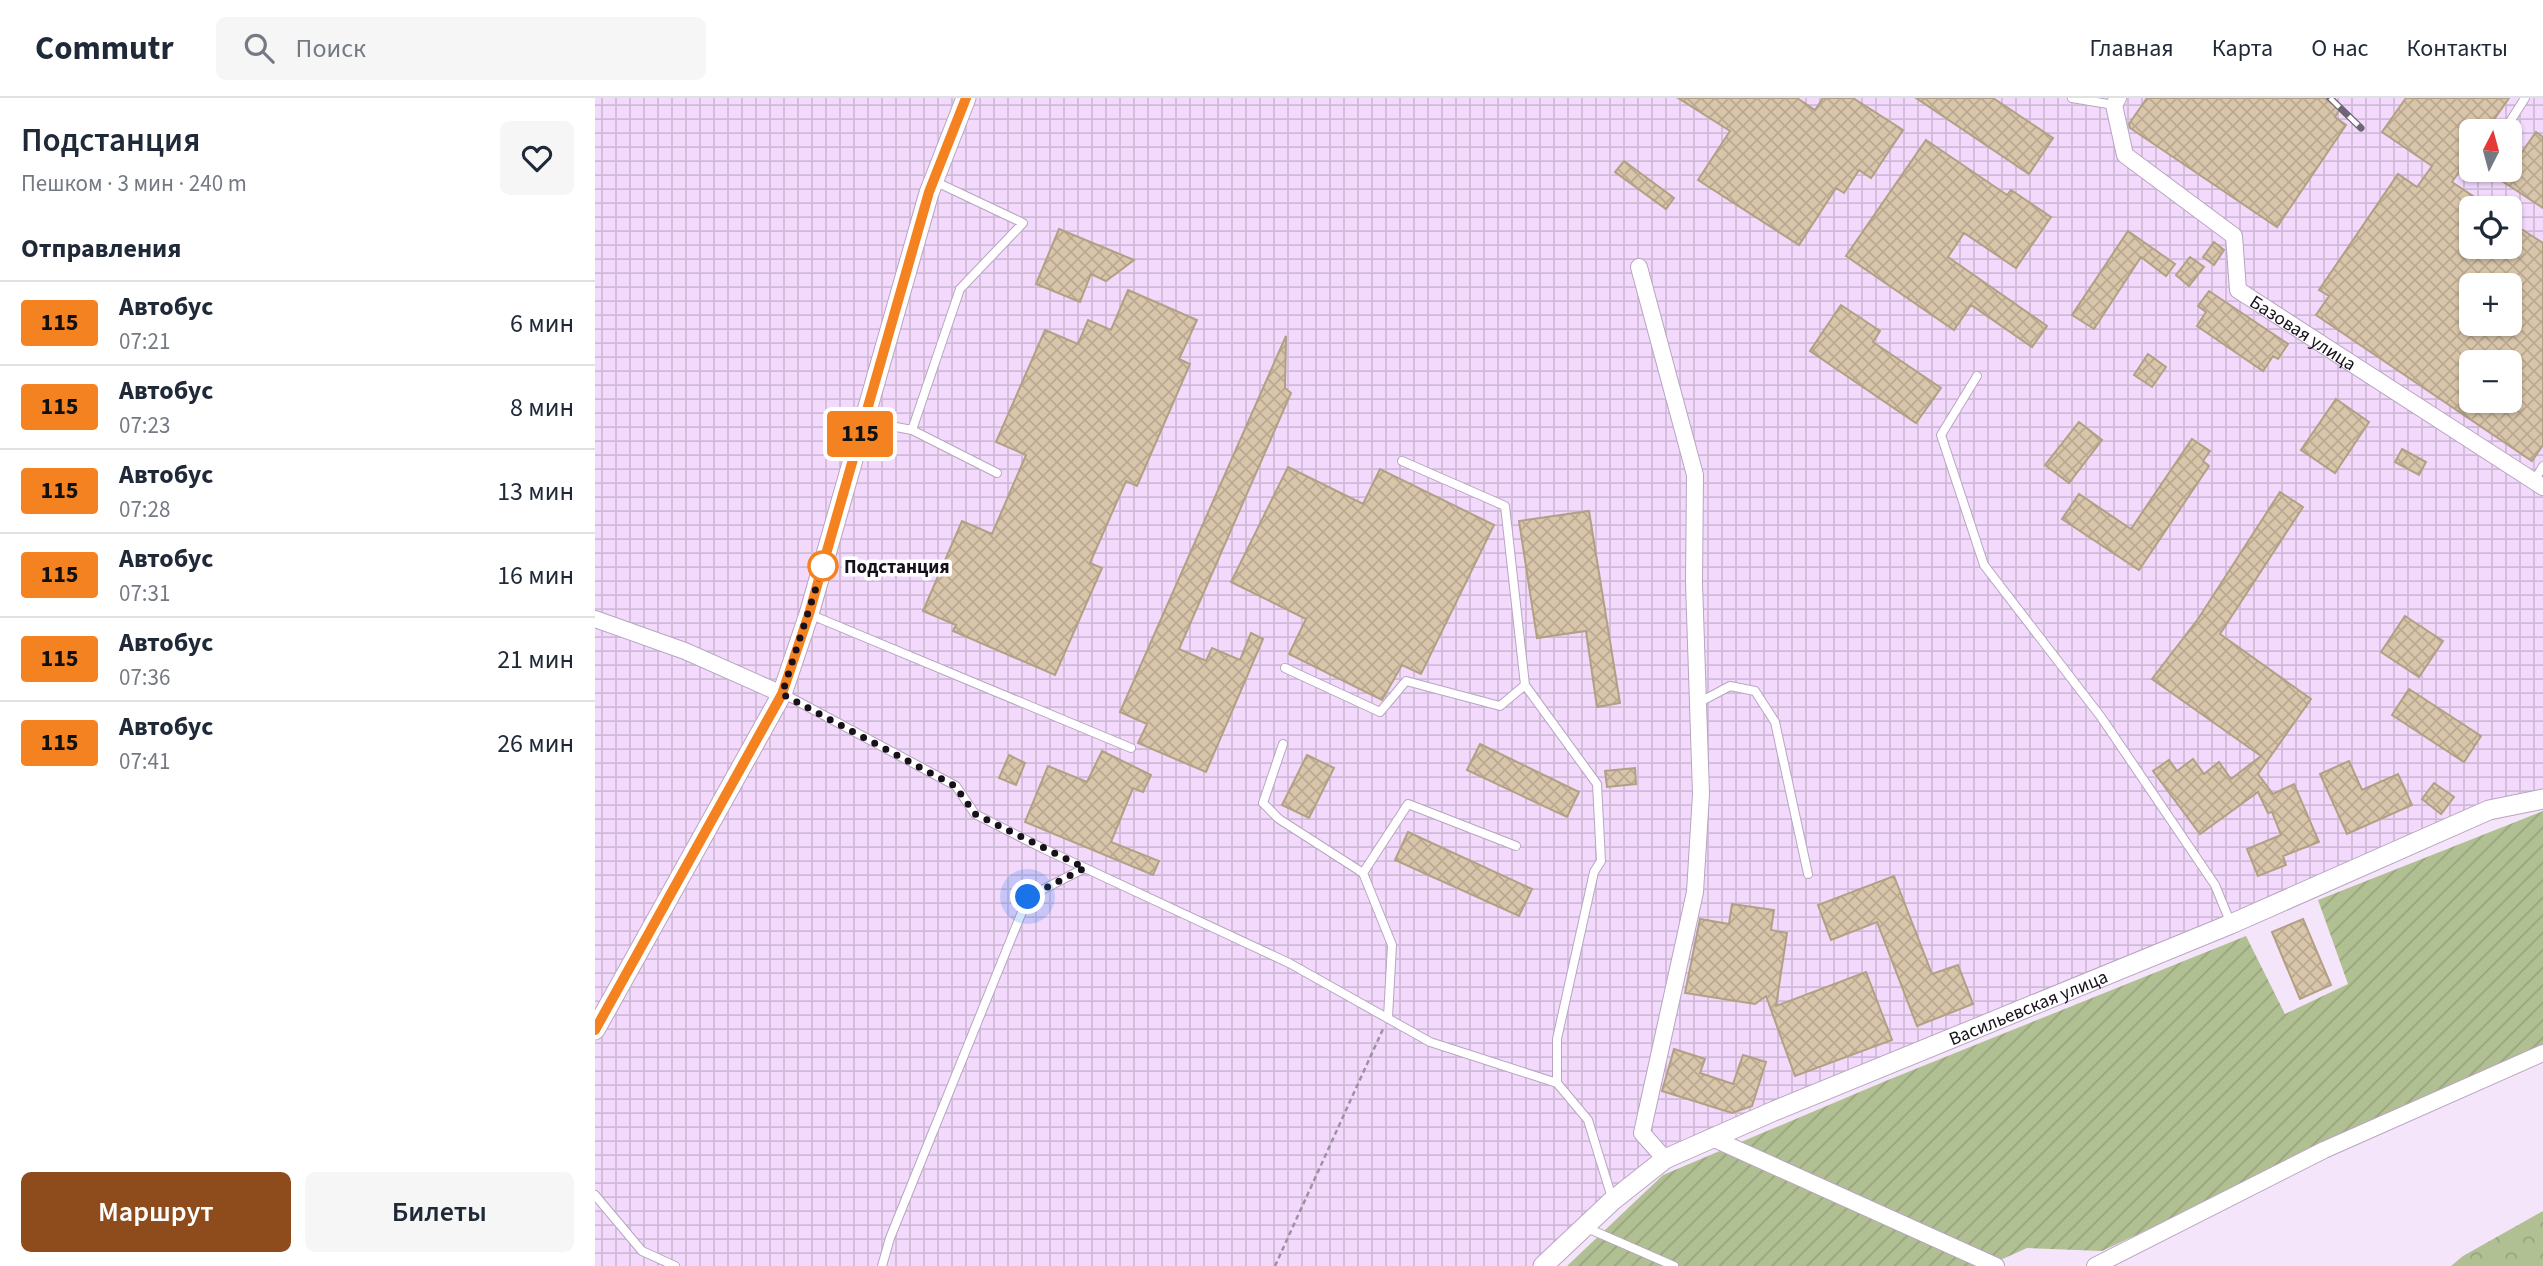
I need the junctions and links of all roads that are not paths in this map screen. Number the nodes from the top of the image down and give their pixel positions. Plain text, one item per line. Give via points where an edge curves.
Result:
1 (966, 98) edge
2 (2072, 98) edge
3 (2525, 98) edge
4 (2116, 102) edge
5 (2512, 119) edge
6 (934, 181) junction
7 (1639, 267) dead end
8 (1976, 376) dead end
9 (864, 421) junction
10 (912, 430) junction
11 (1402, 461) dead end
12 (2543, 466) edge
13 (997, 472) dead end
14 (2538, 484) edge
15 (809, 614) junction
16 (595, 619) edge
17 (1285, 667) dead end
18 (1525, 685) junction
19 (782, 694) junction
20 (1700, 702) junction
21 (1283, 744) dead end
22 (1131, 748) dead end
23 (2543, 799) edge
24 (1516, 846) dead end
25 (1085, 868) junction
26 (1363, 873) junction
27 (1808, 874) dead end
28 (2231, 924) junction
29 (1388, 1017) junction
30 (595, 1030) edge
31 (2543, 1053) edge
32 (1557, 1083) junction
33 (1712, 1138) junction
34 (1665, 1159) junction
35 (595, 1195) edge
36 (1612, 1201) junction
37 (1584, 1227) junction
38 (675, 1266) edge
39 (882, 1266) edge
40 (1543, 1266) edge
41 (1674, 1266) edge
42 (1996, 1266) edge
43 (2095, 1266) edge

1 - 6 street
2 - 4 lane
3 - 5 lane
4 - 14 street, Базовая улица via 2125,155 2234,236 2238,290
6 - 9 street
6 - 10 lane via 1023,223 960,289
7 - 20 street via 1695,475
8 - 28 lane via 1941,435 1984,565 2088,698 2215,885
9 - 10 lane
9 - 15 street
10 - 13 lane
11 - 18 lane via 1505,506
12 - 14 lane
15 - 19 street
15 - 22 lane
16 - 19 street via 685,651
17 - 18 lane via 1380,712 1406,681 1500,706
18 - 32 lane via 1597,784 1601,861 1594,872 1557,1039
19 - 25 lane via 955,786 975,814
19 - 30 street
20 - 27 lane via 1730,686 1755,691 1775,722
20 - 34 street via 1695,892 1642,1133
21 - 26 lane via 1263,803 1279,819
23 - 28 street, Васильевская улица via 2489,810
24 - 26 lane via 1408,804
25 - 29 lane via 1289,963
25 - 39 lane via 1028,897
26 - 29 lane via 1392,945
28 - 33 street, Васильевская улица
29 - 32 lane via 1430,1042
31 - 43 street via 2324,1150
32 - 36 lane via 1588,1120
33 - 34 street, Васильевская улица
33 - 42 street
34 - 36 street, Васильевская улица
35 - 38 lane via 642,1251
36 - 37 street, Васильевская улица
37 - 40 street, Васильевская улица
37 - 41 lane

